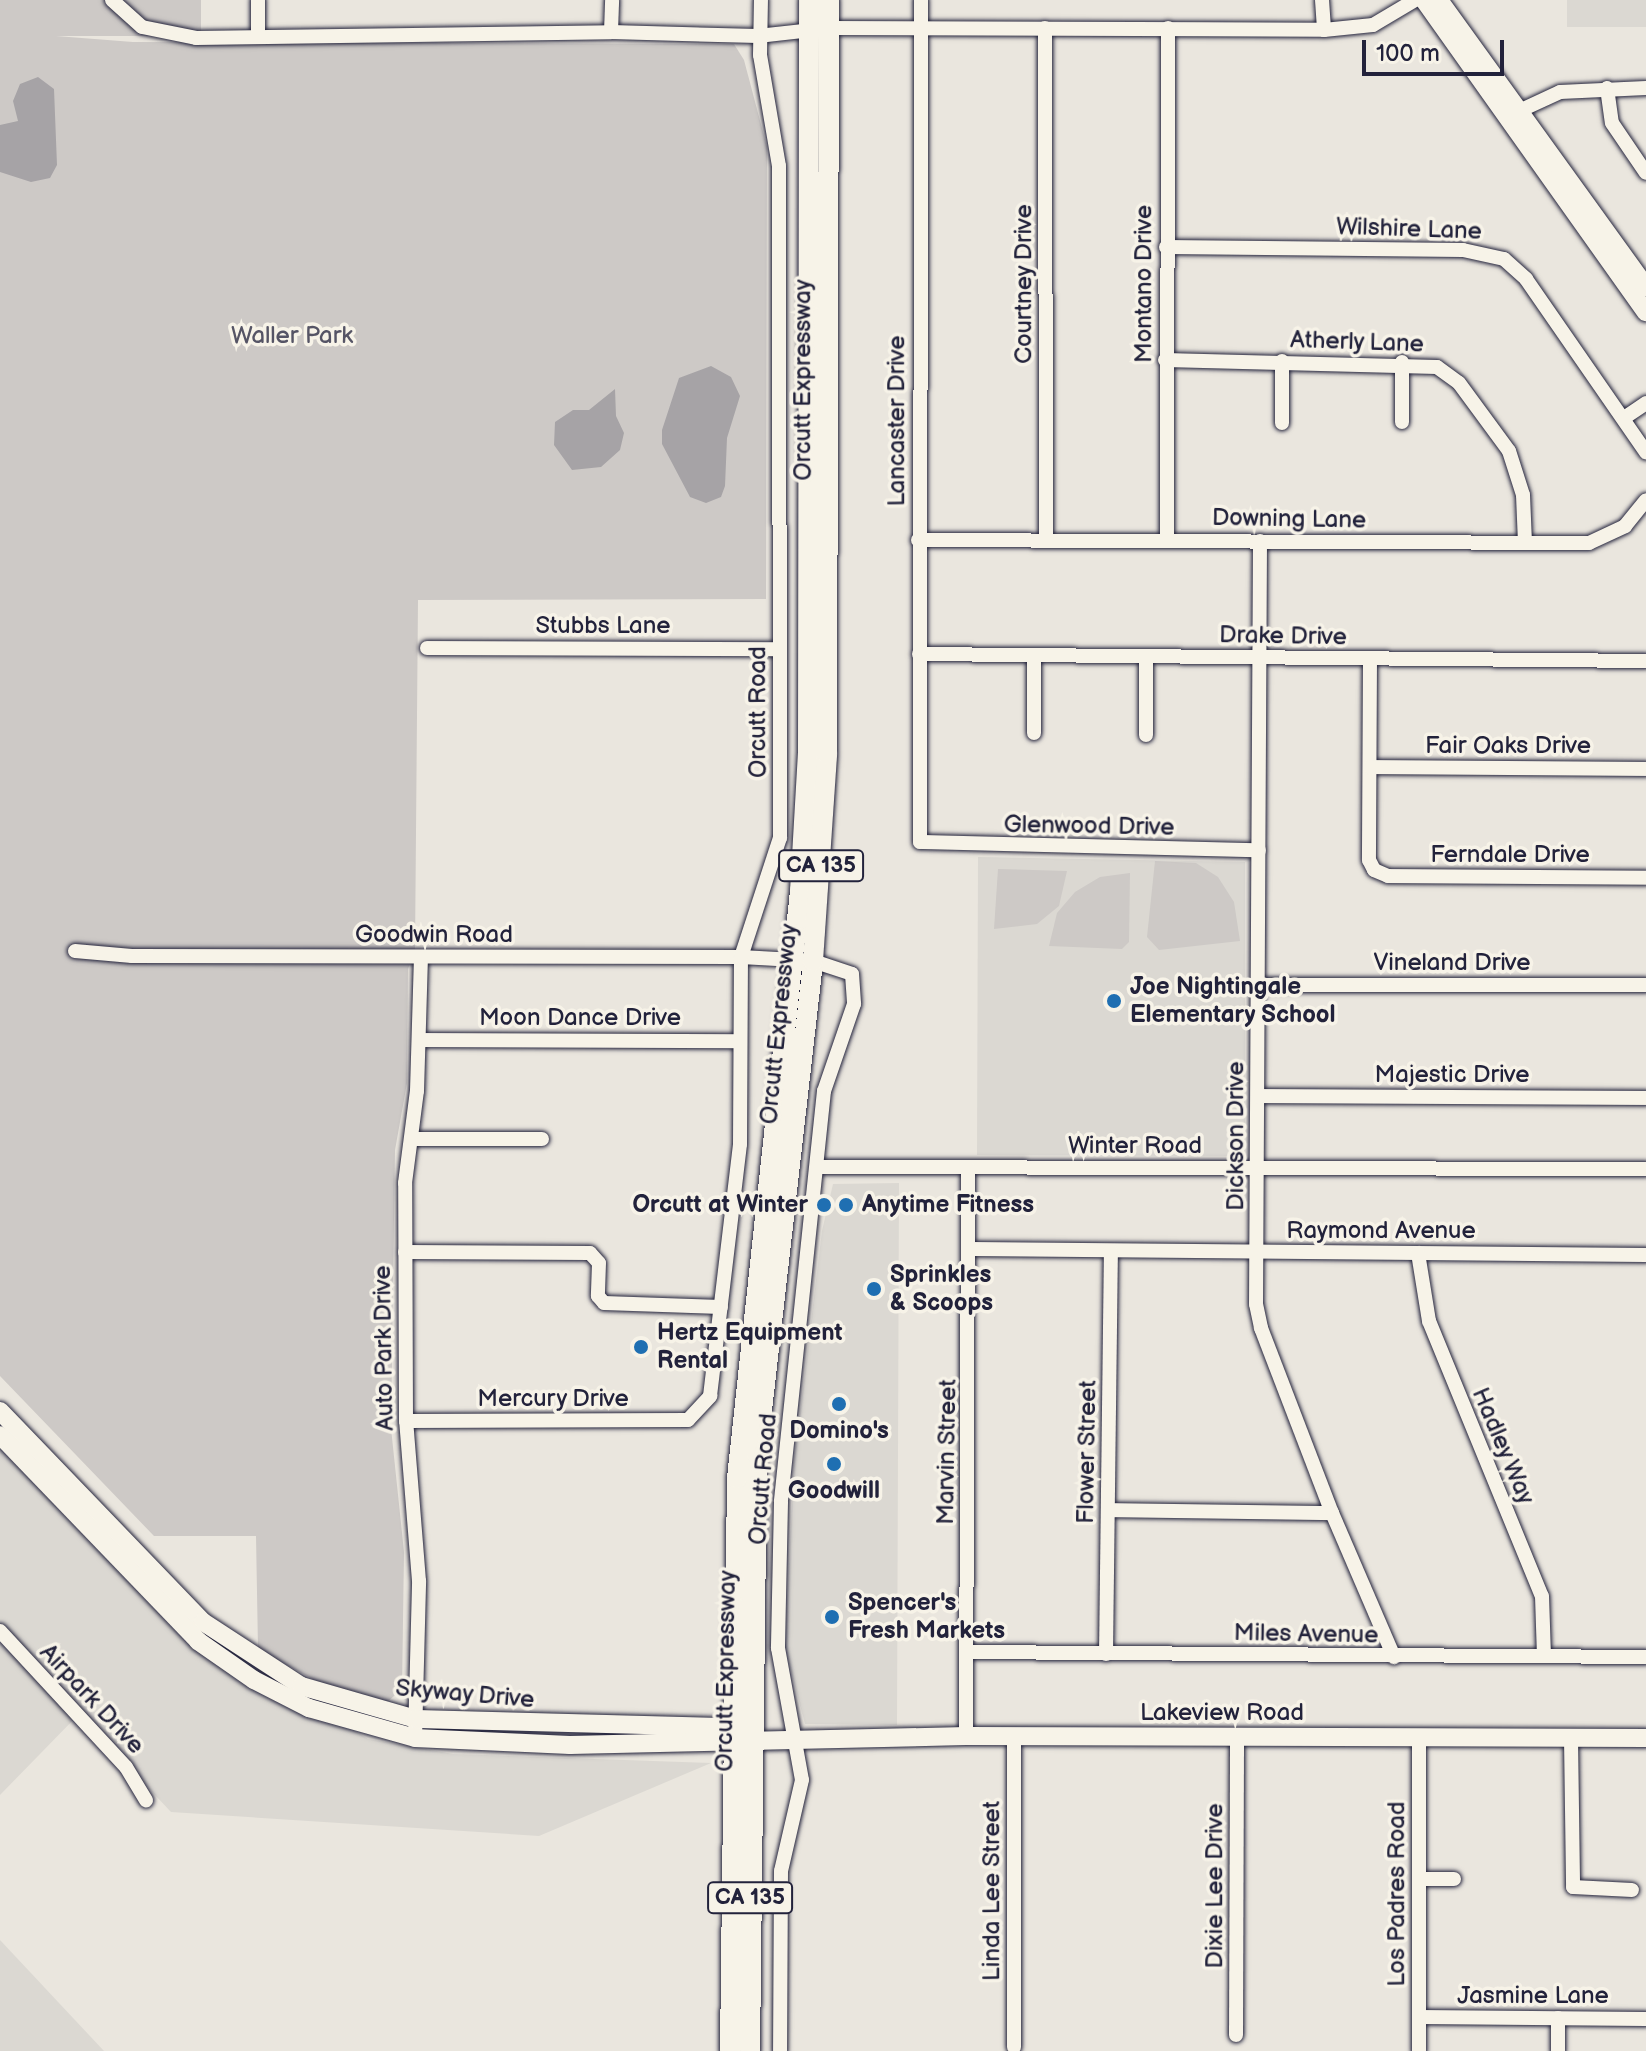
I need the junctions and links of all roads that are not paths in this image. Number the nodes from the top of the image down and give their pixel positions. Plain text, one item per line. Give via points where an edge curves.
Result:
1 (112, 0) edge
2 (258, 0) edge
3 (612, 0) edge
4 (761, 0) edge
5 (809, 0) edge
6 (829, 0) edge
7 (921, 0) edge
8 (1322, 0) edge
9 (1415, 0) edge
10 (1424, 0) edge
11 (1439, 0) edge
12 (920, 27) junction
13 (1045, 28) junction
14 (1168, 28) junction
15 (819, 30) junction
16 (1324, 30) junction
17 (611, 32) junction
18 (758, 36) junction
19 (258, 37) junction
20 (1607, 88) junction
21 (1646, 88) edge
22 (1519, 111) junction
23 (1646, 173) edge
24 (1166, 247) junction
25 (1646, 287) edge
26 (1646, 312) edge
27 (1165, 360) junction
28 (1282, 361) junction
29 (1402, 362) junction
30 (1646, 403) edge
31 (1624, 418) junction
32 (1402, 422) dead end
33 (1282, 423) dead end
34 (1646, 452) edge
35 (1645, 503) edge
36 (918, 540) junction
37 (1046, 540) junction
38 (1167, 540) junction
39 (1260, 541) junction
40 (1525, 543) junction
41 (427, 648) dead end
42 (779, 649) junction
43 (919, 654) junction
44 (1034, 655) junction
45 (1146, 656) junction
46 (1260, 657) junction
47 (1370, 658) junction
48 (1646, 661) edge
49 (1034, 733) dead end
50 (1146, 735) dead end
51 (1370, 767) junction
52 (1646, 769) edge
53 (920, 842) joint
54 (1259, 850) junction
55 (1646, 878) edge
56 (75, 951) dead end
57 (741, 957) junction
58 (421, 958) junction
59 (803, 960) junction
60 (1259, 985) junction
61 (1646, 985) edge
62 (420, 1040) junction
63 (740, 1041) junction
64 (1258, 1096) junction
65 (1646, 1098) edge
66 (411, 1139) junction
67 (542, 1139) dead end
68 (817, 1167) junction
69 (968, 1168) junction
70 (1258, 1168) junction
71 (1646, 1169) edge
72 (971, 1249) junction
73 (1111, 1251) junction
74 (405, 1252) junction
75 (1257, 1252) junction
76 (1418, 1253) junction
77 (1646, 1255) edge
78 (721, 1307) junction
79 (0, 1411) edge
80 (698, 1414) joint
81 (406, 1421) junction
82 (0, 1435) edge
83 (1108, 1510) junction
84 (1332, 1513) junction
85 (0, 1631) edge
86 (966, 1652) junction
87 (1106, 1654) junction
88 (1544, 1656) junction
89 (1394, 1657) junction
90 (1646, 1657) edge
91 (416, 1729) junction
92 (740, 1736) junction
93 (966, 1736) junction
94 (1014, 1736) junction
95 (1237, 1737) junction
96 (1419, 1737) junction
97 (798, 1738) junction
98 (1571, 1738) junction
99 (1646, 1738) edge
100 (146, 1800) dead end
101 (1419, 1879) junction
102 (1454, 1879) dead end
103 (1632, 1890) dead end
104 (1419, 2017) junction
105 (1558, 2018) junction
106 (1646, 2019) edge
107 (1236, 2035) dead end
108 (1014, 2047) dead end
109 (730, 2051) edge
110 (750, 2051) edge
111 (780, 2051) edge
112 (1419, 2051) edge
113 (1558, 2051) edge

1 - 19 street via 142,27 166,34
2 - 19 street
3 - 17 street
4 - 18 street, Orcutt Road
5 - 15 highway, Orcutt Expressway / CA 135
6 - 15 highway, Orcutt Expressway / CA 135
7 - 12 street, Lancaster Drive
8 - 16 street
9 - 16 street via 1373,25
10 - 26 main road
11 - 22 main road
12 - 13 street
12 - 15 street
12 - 36 street, Lancaster Drive
13 - 14 street
13 - 37 street, Courtney Drive
14 - 16 street
14 - 24 street, Montano Drive
15 - 18 street
15 - 59 highway, Orcutt Expressway / CA 135
17 - 18 street
17 - 19 street
18 - 42 street, Orcutt Road via 779,166
20 - 21 street
20 - 22 street via 1560,92
20 - 23 street via 1612,123
22 - 25 main road
24 - 27 street, Montano Drive
24 - 31 street, Wilshire Lane via 1490,253 1526,279
27 - 28 street, Atherly Lane
27 - 38 street, Montano Drive
28 - 29 street, Atherly Lane
28 - 33 street
29 - 32 street
29 - 40 street, Atherly Lane via 1428,364 1448,374 1488,418 1518,473
30 - 31 street
31 - 34 street, Wilshire Lane
35 - 40 street, Downing Lane via 1625,526 1603,540
36 - 37 street, Downing Lane
36 - 43 street, Lancaster Drive
37 - 38 street, Downing Lane
38 - 39 street, Downing Lane
39 - 40 street, Downing Lane
39 - 46 street, Dickson Drive
41 - 42 street, Stubbs Lane
42 - 57 street, Orcutt Road via 780,838
43 - 44 street, Drake Drive
43 - 53 street, Lancaster Drive
44 - 45 street, Drake Drive
44 - 49 street
45 - 46 street, Drake Drive
45 - 50 street
46 - 47 street, Drake Drive
46 - 54 street, Dickson Drive
47 - 48 street, Drake Drive
47 - 51 street
51 - 52 street, Fair Oaks Drive
51 - 55 street, Ferndale Drive via 1369,860 1374,870 1388,876
53 - 54 street, Glenwood Drive
54 - 60 street, Dickson Drive
56 - 58 street, Goodwin Road
57 - 58 street, Goodwin Road
57 - 59 street, Goodwin Road
57 - 63 street, Orcutt Road
58 - 62 street, Auto Park Drive
59 - 68 street, Orcutt Road via 844,968 852,974 855,990 824,1091
59 - 92 highway, Orcutt Expressway / CA 135 via 737,1478
60 - 61 street, Vineland Drive
60 - 64 street, Dickson Drive
62 - 63 street, Moon Dance Drive
62 - 66 street, Auto Park Drive
63 - 78 street, Orcutt Road via 740,1144
64 - 65 street, Majestic Drive
64 - 70 street, Dickson Drive
66 - 67 street
66 - 74 street, Auto Park Drive
68 - 69 street, Winter Road
68 - 97 street, Orcutt Road via 779,1547 778,1648
69 - 70 street, Winter Road
69 - 72 street, Marvin Street
70 - 71 street, Winter Road
70 - 75 street, Dickson Drive
72 - 73 street, Raymond Avenue
72 - 86 street, Marvin Street
73 - 75 street, Raymond Avenue
73 - 83 street, Flower Street
74 - 78 street via 590,1253 599,1263 598,1296 604,1303
74 - 81 street, Auto Park Drive
75 - 76 street, Raymond Avenue
75 - 84 street, Dickson Drive via 1261,1328
76 - 77 street, Raymond Avenue
76 - 88 street, Hadley Way via 1429,1321 1542,1596
78 - 80 street, Orcutt Road via 710,1396
79 - 91 main road, Skyway Drive via 172,1593 236,1648 301,1686
80 - 81 street, Mercury Drive via 666,1421
81 - 91 street, Auto Park Drive via 419,1581
82 - 91 main road, Skyway Drive via 198,1641 254,1680 309,1708
83 - 84 street
83 - 87 street, Flower Street
84 - 89 street, Dickson Drive
85 - 100 street, Airpark Drive via 126,1767
86 - 87 street, Miles Avenue
86 - 93 street, Marvin Street
87 - 89 street, Miles Avenue
88 - 89 street, Miles Avenue
88 - 90 street, Miles Avenue
91 - 92 main road, Skyway Drive
92 - 97 main road, Lakeview Road
92 - 109 highway, Orcutt Expressway / CA 135
92 - 110 highway, Orcutt Expressway / CA 135
93 - 94 main road, Lakeview Road
93 - 97 main road, Lakeview Road
94 - 95 main road, Lakeview Road
94 - 108 street, Linda Lee Street
95 - 96 main road, Lakeview Road
95 - 107 street, Dixie Lee Drive
96 - 98 main road, Lakeview Road
96 - 101 street, Los Padres Road
97 - 111 street, Orcutt Road via 802,1780 781,1871
98 - 99 main road, Lakeview Road
98 - 103 street via 1573,1887
101 - 102 street
101 - 104 street, Los Padres Road
104 - 105 street, Jasmine Lane
104 - 112 street, Los Padres Road
105 - 106 street, Jasmine Lane
105 - 113 street

